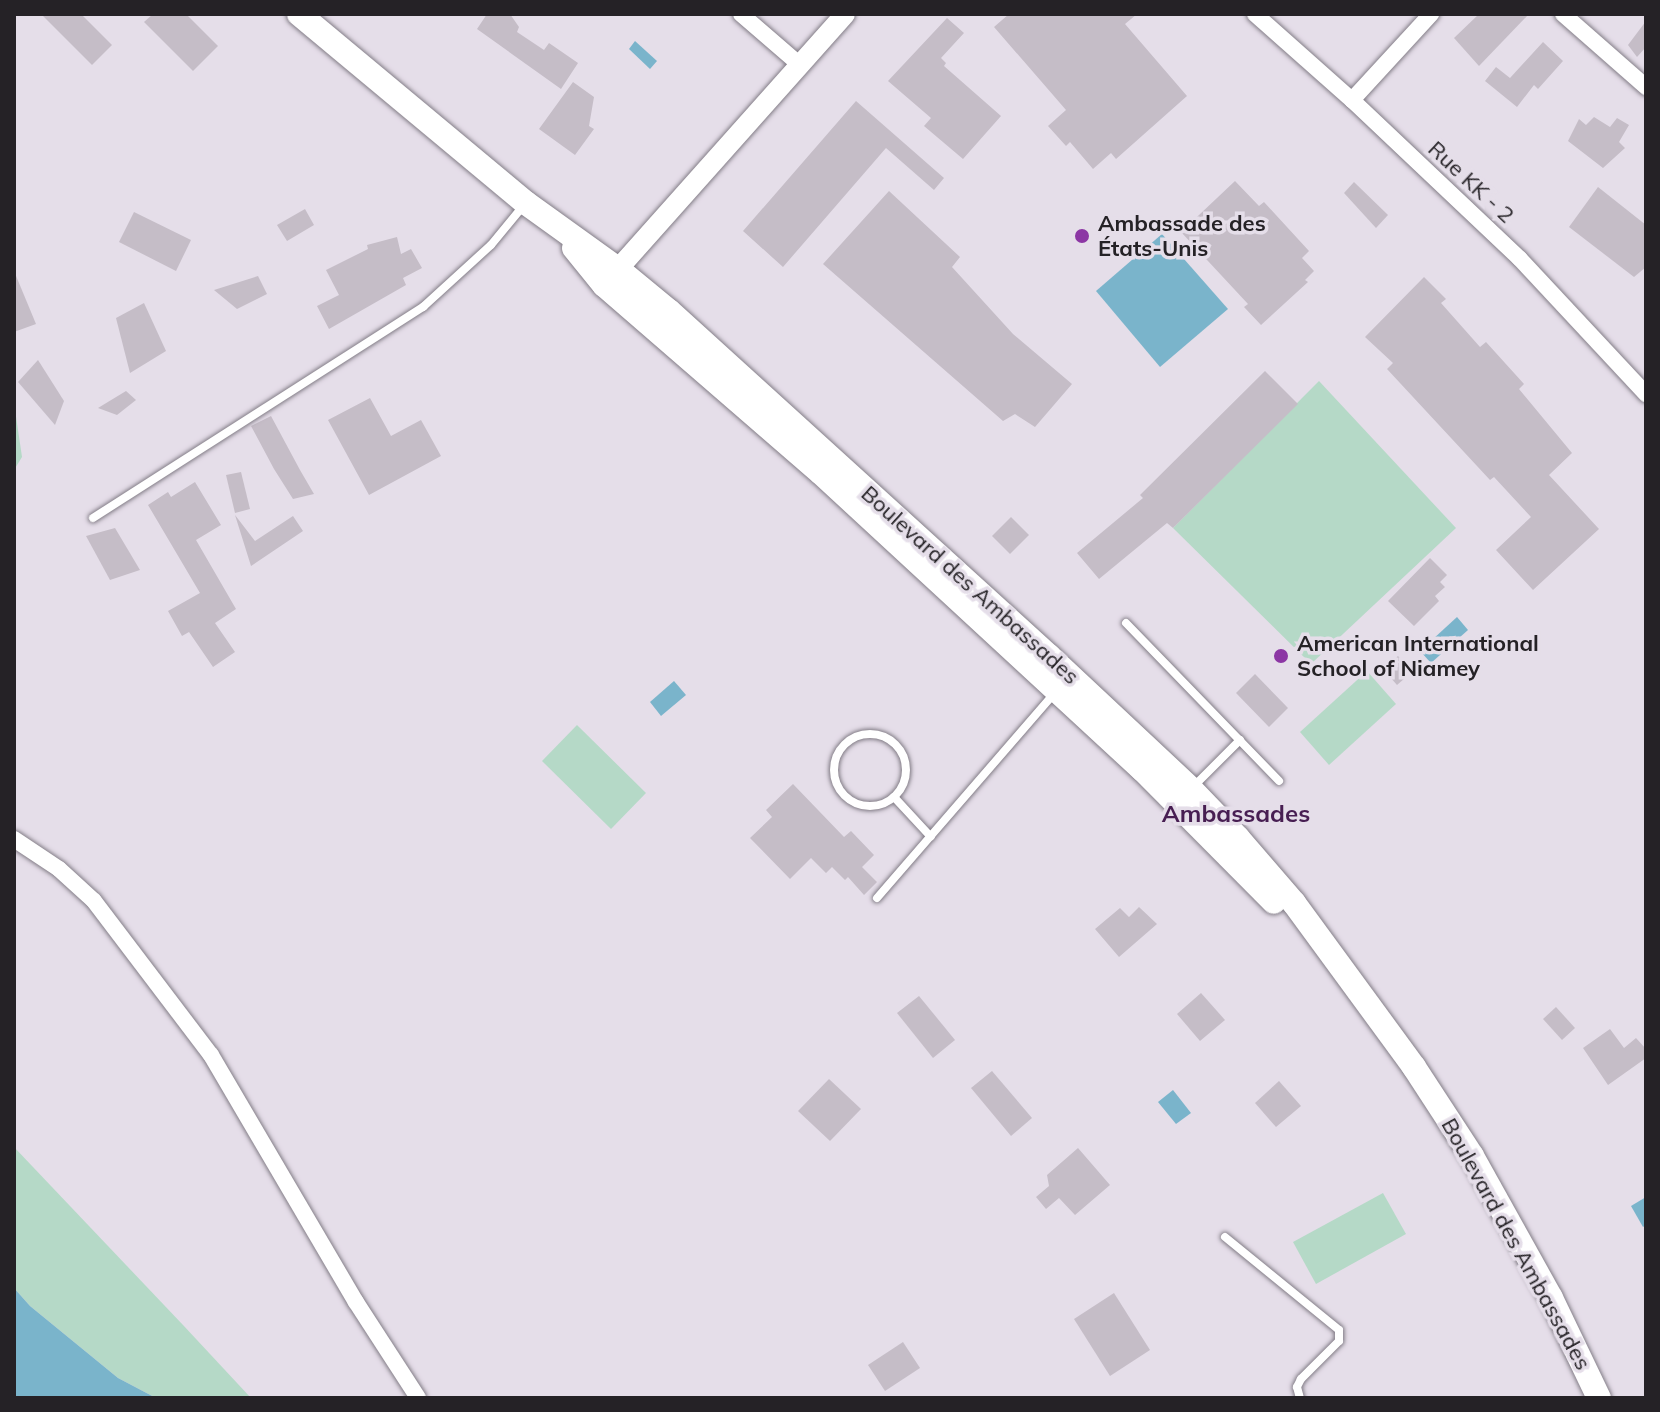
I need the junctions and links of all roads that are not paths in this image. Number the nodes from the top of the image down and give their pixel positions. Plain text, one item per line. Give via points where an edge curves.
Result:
1 (299, 14) edge
2 (741, 14) edge
3 (845, 14) edge
4 (1255, 14) edge
5 (1431, 14) edge
6 (1563, 14) edge
7 (800, 65) junction
8 (1644, 82) edge
9 (1352, 100) junction
10 (526, 203) junction
11 (561, 228) junction
12 (618, 269) junction
13 (1646, 394) edge
14 (93, 518) dead end
15 (1126, 623) dead end
16 (1062, 683) junction
17 (1240, 740) junction
18 (1279, 781) dead end
19 (1191, 789) junction
20 (894, 797) junction
21 (931, 837) junction
22 (14, 839) edge
23 (877, 898) dead end
24 (1347, 974) junction
25 (1225, 1237) dead end
26 (418, 1398) edge
27 (1300, 1398) edge
28 (1599, 1398) edge

1 - 10 main road, Boulevard des Ambassades
2 - 7 street
3 - 7 street
4 - 9 street, Rue KK - 2
5 - 9 street
6 - 8 street
7 - 12 street
9 - 13 street, Rue KK - 2 via 1520,259
10 - 11 main road, Boulevard des Ambassades
10 - 14 lane via 491,245 423,307
11 - 12 main road, Boulevard des Ambassades
11 - 16 main road, Boulevard des Ambassades via 604,285
12 - 16 main road, Boulevard des Ambassades via 669,311
15 - 17 lane
16 - 19 main road, Boulevard des Ambassades
16 - 21 lane
16 - 24 main road, Boulevard des Ambassades
17 - 18 lane
17 - 19 lane
19 - 24 main road, Boulevard des Ambassades via 1294,903
20 - 20 lane via 905,780 906,766 890,740 867,734 839,750 835,779 847,798 869,807
20 - 21 lane
21 - 23 lane
22 - 26 street via 94,901 211,1055
24 - 28 main road, Boulevard des Ambassades via 1472,1156
25 - 27 lane via 1339,1330 1339,1341 1301,1379

